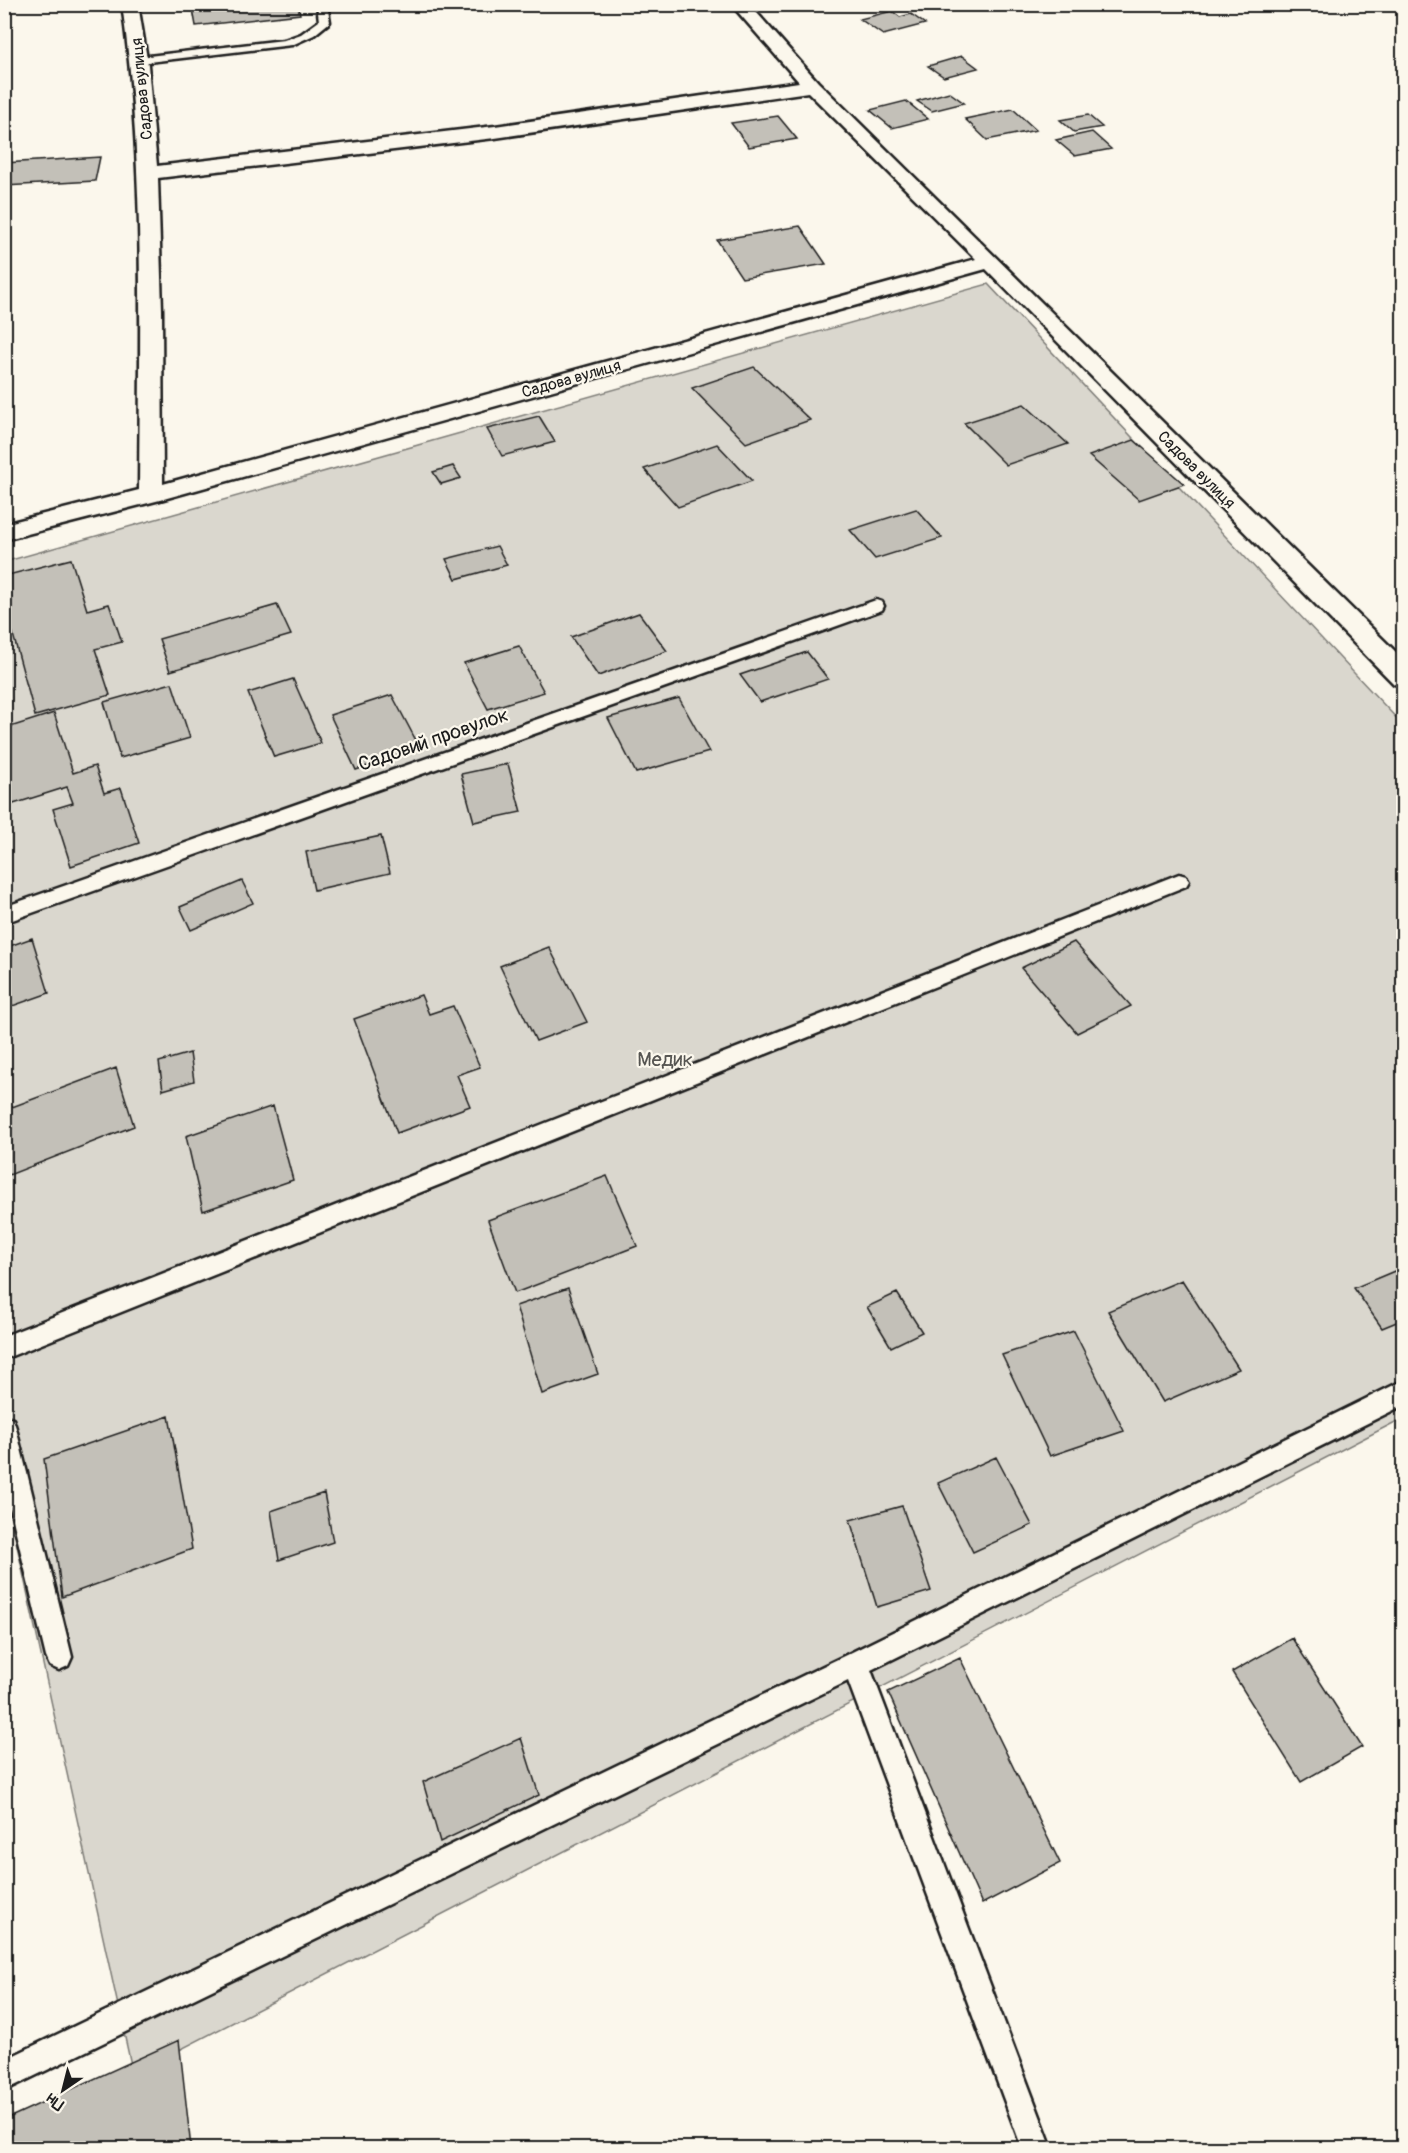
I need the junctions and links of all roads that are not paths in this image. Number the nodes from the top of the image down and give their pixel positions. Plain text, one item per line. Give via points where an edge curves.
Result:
1 (130, 4) edge
2 (322, 4) edge
3 (739, 4) edge
4 (140, 60) junction
5 (812, 86) junction
6 (149, 173) junction
7 (990, 261) junction
8 (151, 495) junction
9 (4, 532) edge
10 (876, 606) dead end
11 (1404, 677) edge
12 (1179, 881) dead end
13 (4, 915) edge
14 (4, 1348) edge
15 (1404, 1392) edge
16 (4, 1428) edge
17 (58, 1657) dead end
18 (855, 1664) junction
19 (4, 2076) edge
20 (1037, 2148) edge

1 - 4 street, Садова вулиця
2 - 4 lane via 325,22 298,40
3 - 5 street, Садова вулиця
4 - 6 street, Садова вулиця
5 - 6 street via 495,132
5 - 7 street, Садова вулиця
6 - 8 street, Садова вулиця
7 - 8 street, Садова вулиця
7 - 11 street, Садова вулиця
8 - 9 street, Садова вулиця
10 - 13 lane, Садовий провулок
12 - 14 lane
15 - 18 lane
16 - 17 lane
18 - 19 lane
18 - 20 lane

